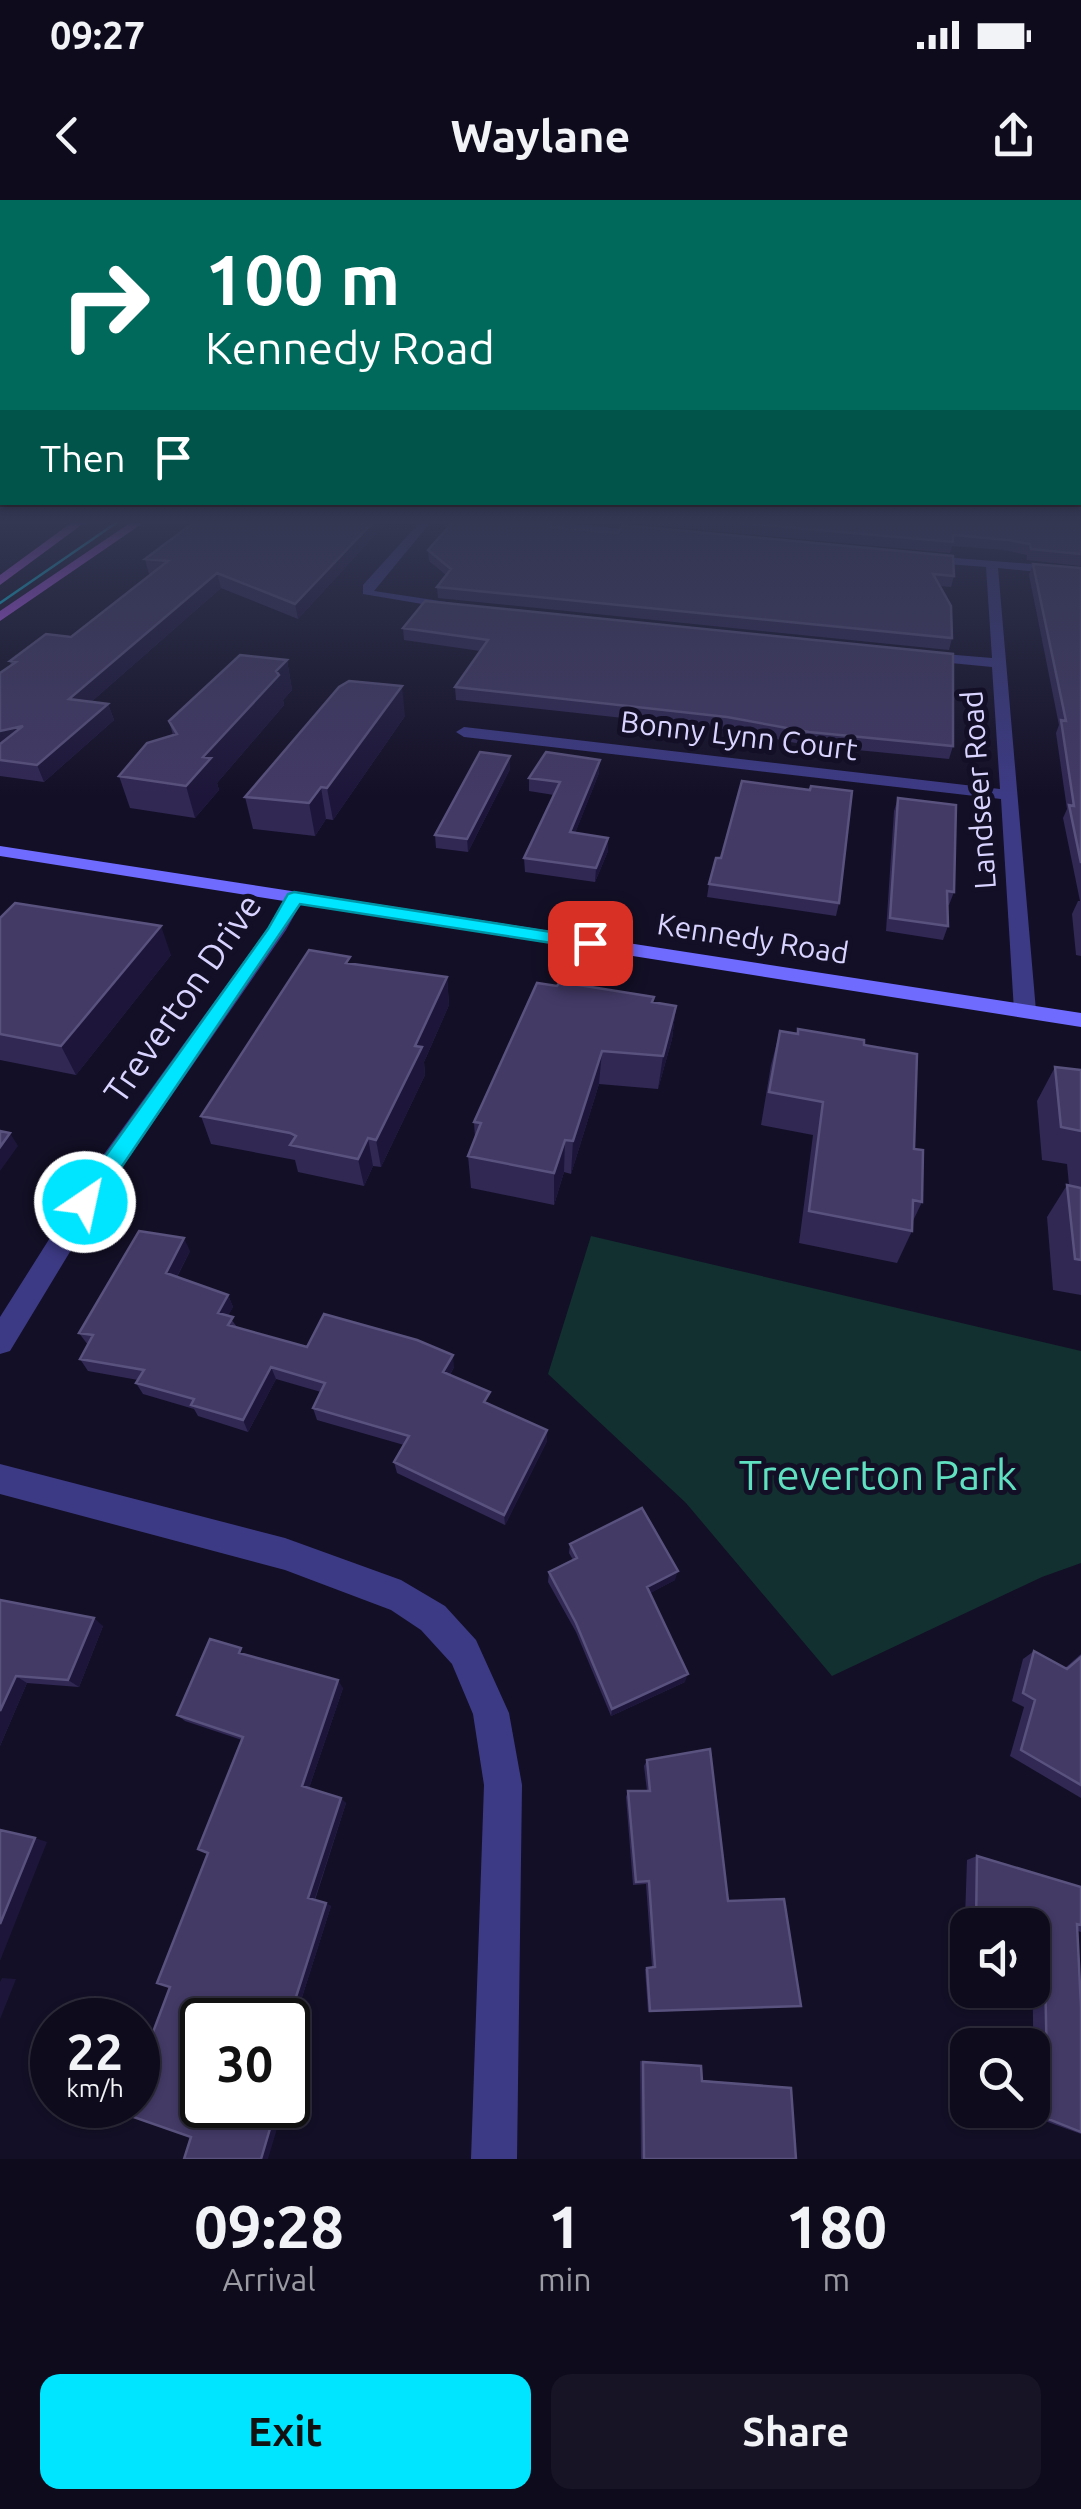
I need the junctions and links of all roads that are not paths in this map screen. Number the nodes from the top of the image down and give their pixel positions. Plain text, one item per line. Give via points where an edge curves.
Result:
1 (996, 614) edge
2 (895, 654) edge
3 (999, 663) junction
4 (464, 732) dead end
5 (1008, 794) junction
6 (0, 851) edge
7 (294, 898) junction
8 (1024, 1011) junction
9 (1081, 1020) edge
10 (0, 1342) edge
11 (0, 1479) edge
12 (494, 2159) edge

1 - 3 street, Landseer Road
2 - 3 street
3 - 5 street, Landseer Road
4 - 5 street, Bonny Lynn Court
5 - 8 street, Landseer Road
6 - 7 main road, Kennedy Road
7 - 8 main road, Kennedy Road
7 - 10 street, Treverton Drive via 114,1158
8 - 9 main road, Kennedy Road
11 - 12 street via 286,1554 401,1596 464,1652 491,1713 503,1785

